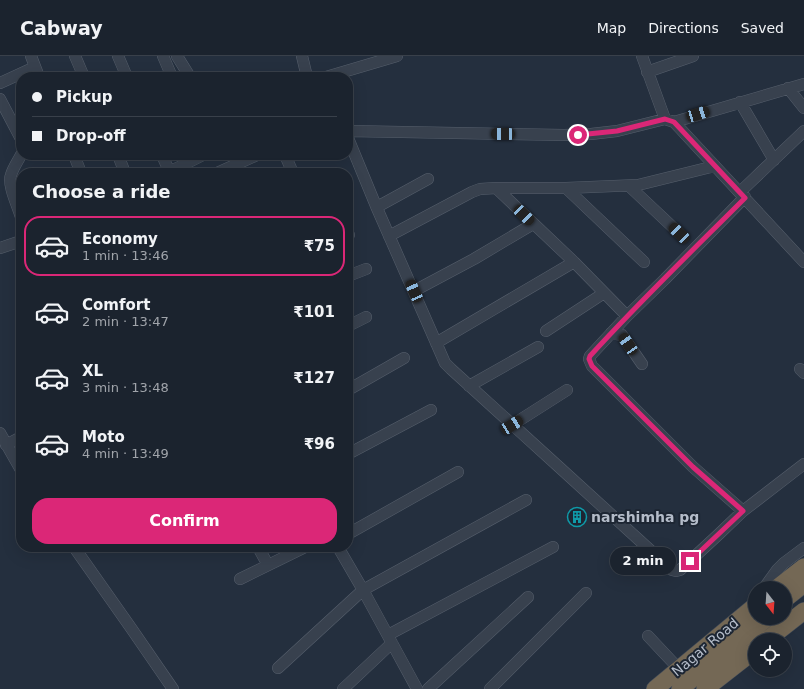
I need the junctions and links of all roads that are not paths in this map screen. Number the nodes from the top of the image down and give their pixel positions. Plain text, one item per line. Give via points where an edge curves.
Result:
1 (31, 56) edge
2 (75, 56) edge
3 (118, 56) edge
4 (163, 56) edge
5 (177, 56) edge
6 (302, 56) edge
7 (397, 56) edge
8 (642, 56) edge
9 (693, 56) edge
10 (37, 72) edge
11 (82, 72) edge
12 (125, 72) edge
13 (170, 72) edge
14 (187, 72) edge
15 (306, 72) edge
16 (343, 72) edge
17 (647, 72) junction
18 (16, 78) edge
19 (0, 83) edge
20 (804, 84) edge
21 (788, 88) junction
22 (0, 99) edge
23 (740, 102) junction
24 (804, 108) edge
25 (670, 120) junction
26 (16, 129) edge
27 (353, 131) edge
28 (804, 131) edge
29 (353, 150) edge
30 (18, 160) edge
31 (193, 160) edge
32 (237, 160) edge
33 (774, 160) junction
34 (715, 166) junction
35 (177, 168) edge
36 (225, 168) edge
37 (428, 179) dead end
38 (629, 186) junction
39 (496, 188) junction
40 (566, 188) junction
41 (742, 195) junction
42 (16, 201) edge
43 (377, 207) junction
44 (533, 224) junction
45 (679, 233) dead end
46 (389, 236) junction
47 (16, 243) edge
48 (0, 248) edge
49 (574, 262) junction
50 (644, 262) dead end
51 (804, 262) edge
52 (366, 269) dead end
53 (353, 274) edge
54 (414, 291) junction
55 (604, 293) junction
56 (627, 316) junction
57 (366, 317) dead end
58 (353, 324) edge
59 (546, 331) dead end
60 (611, 333) junction
61 (436, 343) junction
62 (538, 347) dead end
63 (404, 358) dead end
64 (642, 364) dead end
65 (469, 386) junction
66 (353, 387) edge
67 (567, 390) dead end
68 (431, 410) dead end
69 (512, 425) junction
70 (0, 434) edge
71 (16, 439) edge
72 (6, 444) junction
73 (353, 451) edge
74 (16, 460) edge
75 (804, 464) edge
76 (458, 472) dead end
77 (526, 500) dead end
78 (743, 511) junction
79 (353, 531) edge
80 (553, 547) dead end
81 (804, 548) edge
82 (78, 552) edge
83 (261, 552) edge
84 (295, 552) edge
85 (341, 552) edge
86 (268, 565) junction
87 (804, 567) edge
88 (240, 579) dead end
89 (769, 581) edge
90 (792, 583) edge
91 (804, 584) edge
92 (364, 590) junction
93 (792, 590) edge
94 (586, 593) dead end
95 (528, 597) dead end
96 (804, 611) edge
97 (748, 612) edge
98 (758, 625) edge
99 (776, 633) edge
100 (648, 636) dead end
101 (390, 639) junction
102 (748, 655) edge
103 (278, 668) dead end
104 (679, 669) junction
105 (173, 689) edge
106 (343, 689) edge
107 (417, 689) edge
108 (428, 689) edge
109 (490, 689) edge
110 (655, 689) edge
111 (680, 689) edge
112 (705, 689) edge

1 - 10 street
2 - 11 street
3 - 12 street
4 - 13 street
5 - 14 street
6 - 15 street
7 - 16 street
8 - 17 street
9 - 17 street
17 - 25 street
18 - 19 street
20 - 21 street
21 - 23 street
21 - 24 street
22 - 26 street
23 - 25 street
23 - 33 street
25 - 27 street via 617,131 564,136
25 - 34 street
28 - 33 street
29 - 43 street
30 - 42 street via 10,179
31 - 35 street
32 - 36 street
33 - 41 street
34 - 38 street
34 - 41 street
37 - 43 street
38 - 40 street
38 - 45 street
39 - 40 street
39 - 44 street
39 - 46 street via 472,192
40 - 50 street
41 - 51 street
41 - 56 street
43 - 46 street
44 - 49 street
44 - 54 street
46 - 54 street
47 - 48 street
49 - 55 street
49 - 61 street
52 - 53 street
54 - 61 street
55 - 56 street
55 - 59 street
56 - 60 street
57 - 58 street
60 - 64 street via 622,334
60 - 78 street via 590,356 592,366 693,467
61 - 65 street via 445,363
62 - 65 street
63 - 66 street
65 - 69 street
67 - 69 street
68 - 73 street
69 - 78 street via 672,570 680,570
70 - 72 street
71 - 72 street
72 - 74 street
75 - 78 street
76 - 79 street
77 - 92 street
80 - 101 street
81 - 89 street via 784,563
82 - 105 street
83 - 86 street
84 - 86 street
85 - 92 street
86 - 88 street
87 - 90 highway
91 - 93 highway
92 - 101 street
92 - 103 street
94 - 109 street
95 - 108 street
96 - 99 highway
97 - 104 highway, Nagar Road
98 - 111 highway
100 - 104 street
101 - 106 street
101 - 107 street
102 - 112 highway
104 - 110 highway, Nagar Road

